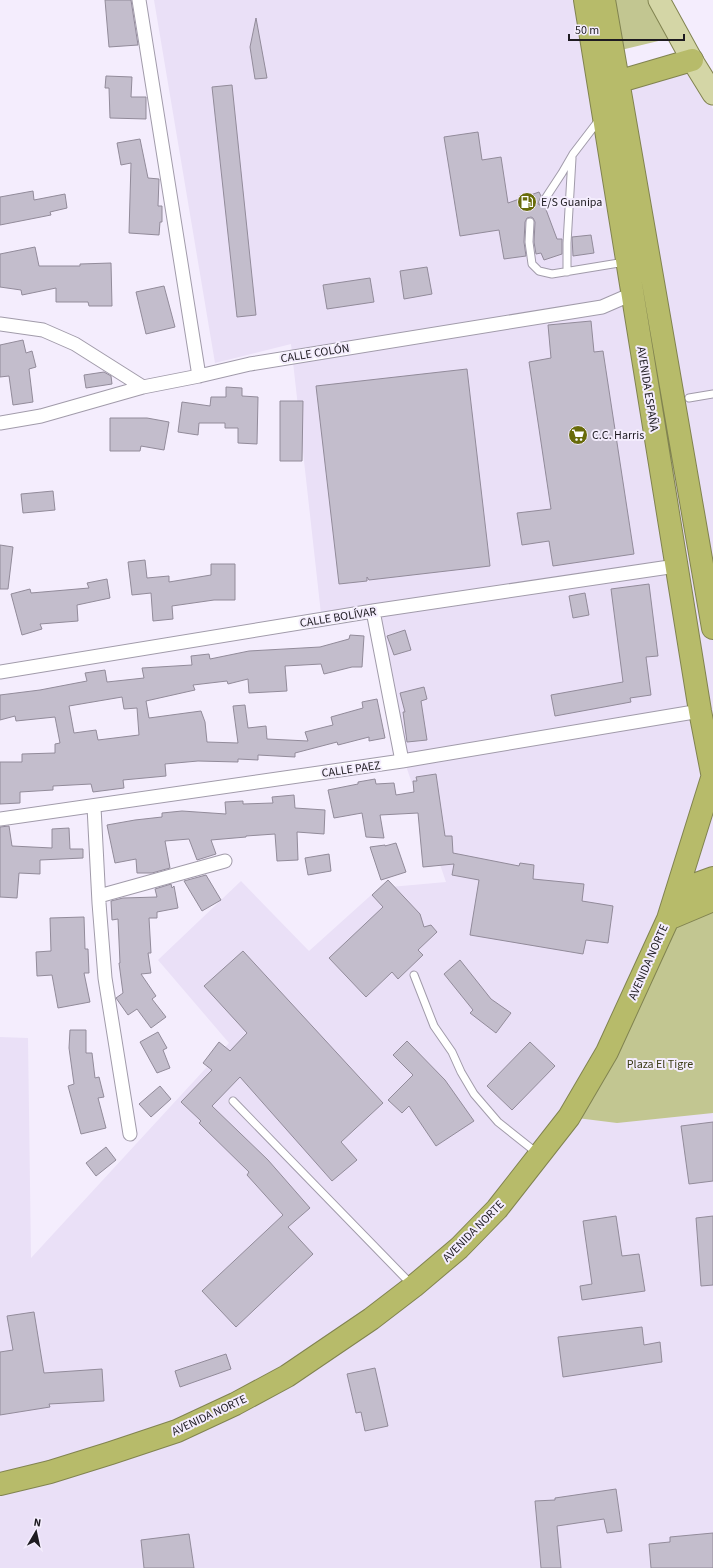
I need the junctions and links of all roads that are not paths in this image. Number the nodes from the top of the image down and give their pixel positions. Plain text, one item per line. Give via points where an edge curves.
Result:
1 (139, 0) edge
2 (585, 0) edge
3 (604, 0) edge
4 (659, 0) edge
5 (692, 60) junction
6 (713, 94) edge
7 (610, 98) junction
8 (573, 154) junction
9 (543, 202) dead end
10 (530, 222) dead end
11 (627, 261) junction
12 (567, 272) junction
13 (632, 294) junction
14 (0, 324) edge
15 (199, 376) junction
16 (143, 387) junction
17 (713, 394) edge
18 (689, 398) dead end
19 (0, 423) edge
20 (676, 566) junction
21 (373, 611) junction
22 (713, 628) edge
23 (0, 672) edge
24 (700, 711) junction
25 (402, 761) junction
26 (713, 776) edge
27 (94, 807) junction
28 (0, 819) edge
29 (225, 861) dead end
30 (713, 878) edge
31 (677, 891) junction
32 (99, 896) junction
33 (713, 900) edge
34 (668, 918) junction
35 (414, 975) dead end
36 (233, 1101) dead end
37 (130, 1134) dead end
38 (540, 1155) junction
39 (414, 1286) junction
40 (0, 1484) edge

1 - 15 street
2 - 7 highway, AVENIDA ESPAÑA
3 - 7 highway, AVENIDA ESPAÑA
4 - 5 main road
5 - 6 main road
5 - 7 highway
7 - 8 lane
7 - 11 highway, AVENIDA ESPAÑA
7 - 22 highway, AVENIDA ESPAÑA
8 - 9 lane
8 - 12 lane
10 - 12 lane via 532,264 539,271 552,274
11 - 12 lane
11 - 13 highway, AVENIDA ESPAÑA
13 - 15 street, CALLE COLÓN via 602,307 250,364
13 - 20 highway, AVENIDA ESPAÑA
14 - 16 street via 43,330 75,344
15 - 16 street, CALLE COLÓN
16 - 19 street, CALLE COLÓN via 41,416
17 - 18 lane
20 - 21 street, CALLE BOLÍVAR
20 - 24 highway, AVENIDA ESPAÑA
21 - 23 street, CALLE BOLÍVAR
21 - 25 street
24 - 25 street, CALLE PAEZ
24 - 26 highway, AVENIDA ESPAÑA
25 - 27 street, CALLE PAEZ
26 - 31 highway, AVENIDA NORTE
27 - 28 street, CALLE PAEZ
27 - 32 street
29 - 32 street
30 - 31 highway
31 - 34 highway, AVENIDA NORTE
32 - 37 street via 106,978
33 - 34 highway
34 - 38 highway, AVENIDA NORTE via 607,1052 569,1117
35 - 38 lane via 434,1026 452,1052 474,1094 498,1122
36 - 39 lane
38 - 39 highway, AVENIDA NORTE via 497,1209 459,1248
39 - 40 highway, AVENIDA NORTE via 288,1376 235,1404 178,1431 50,1472

